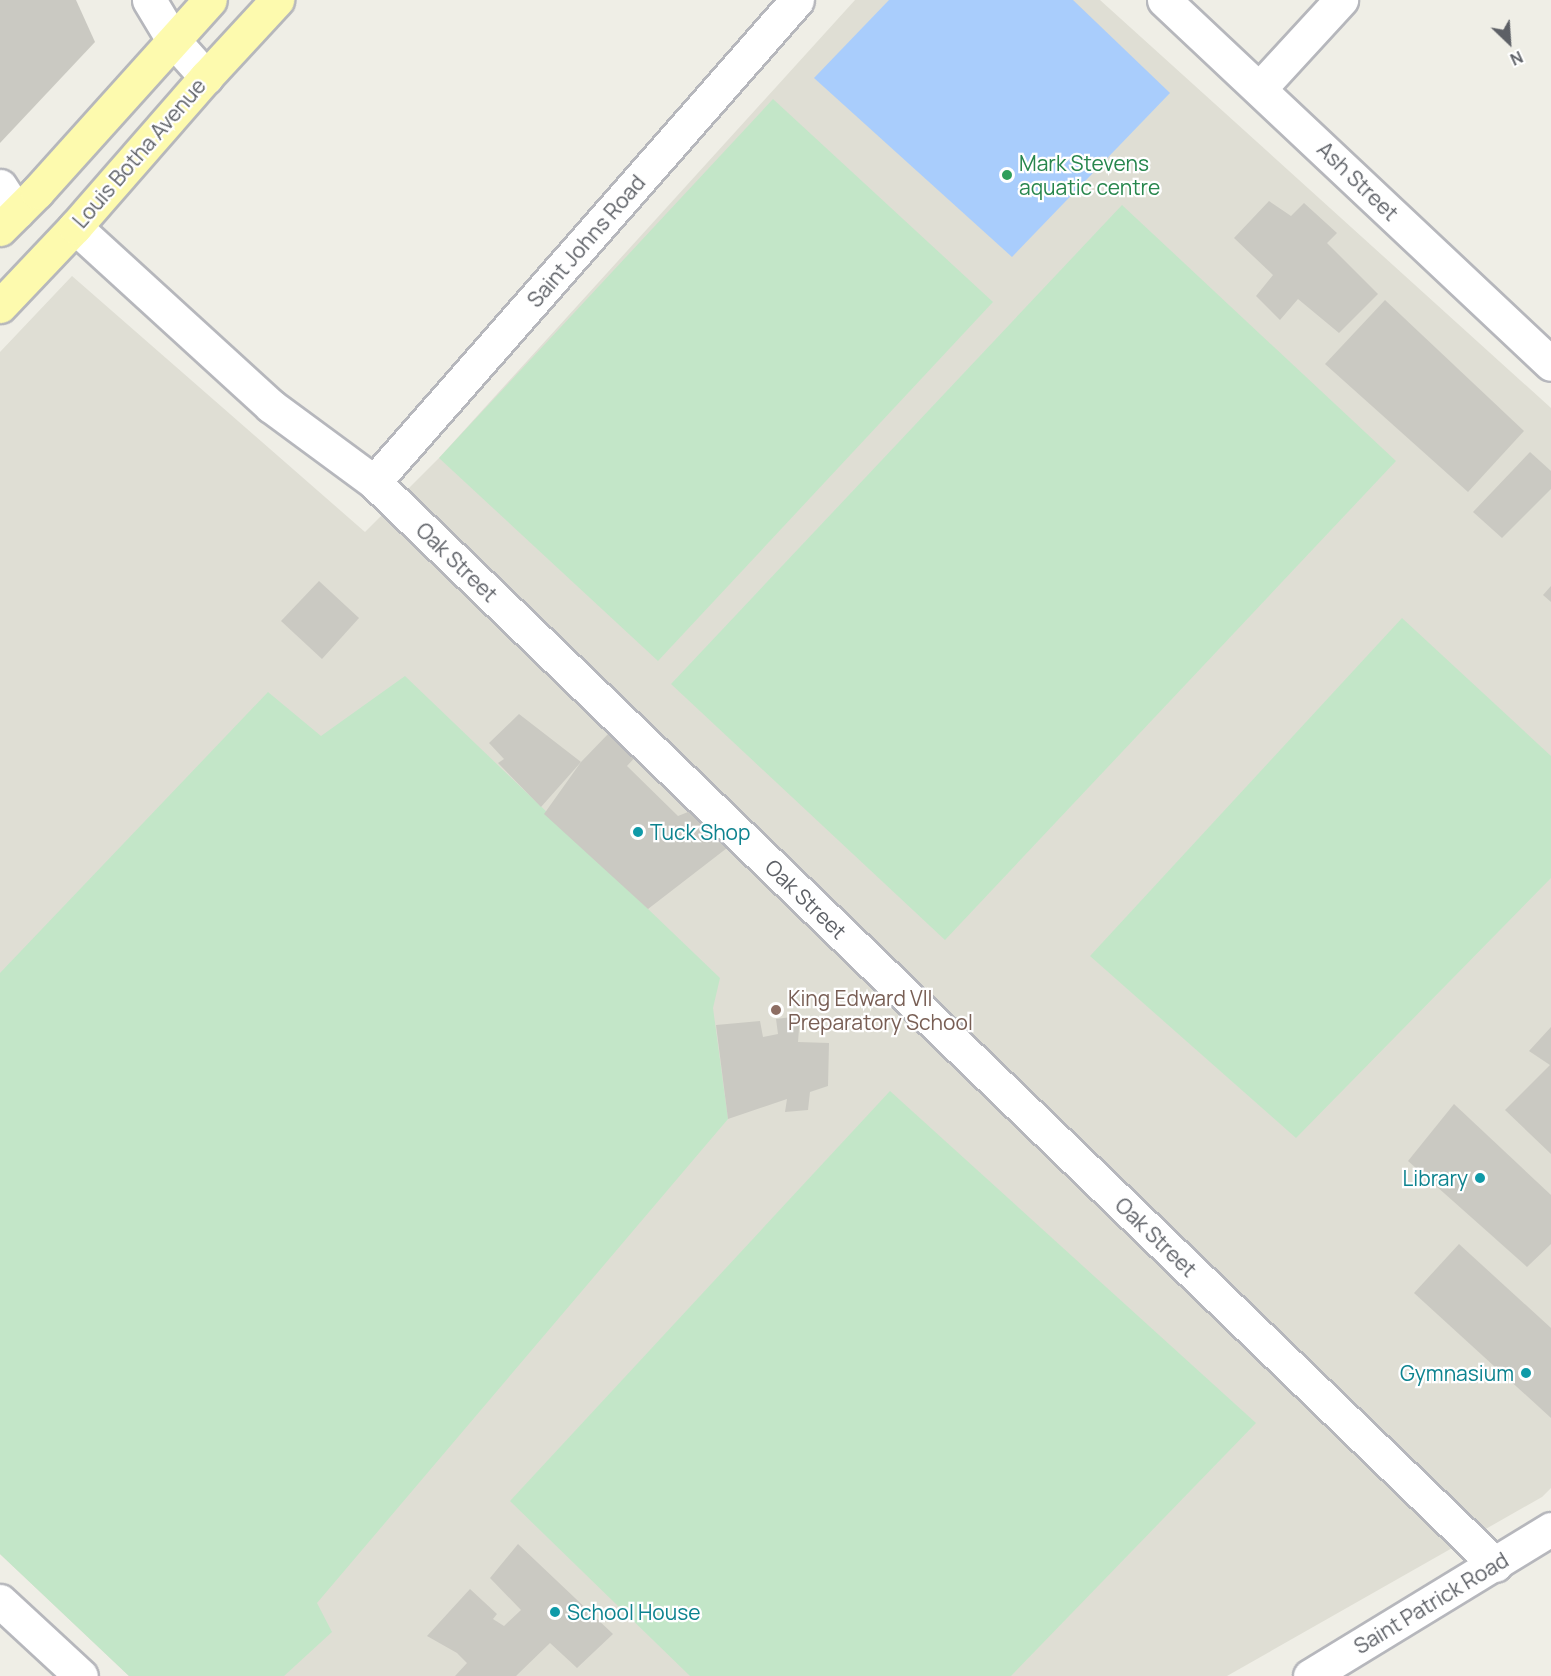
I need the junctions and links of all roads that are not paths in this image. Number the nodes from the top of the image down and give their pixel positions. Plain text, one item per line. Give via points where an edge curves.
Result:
1 (149, 0) edge
2 (210, 0) edge
3 (277, 0) edge
4 (797, 0) edge
5 (1164, 0) edge
6 (1341, 0) edge
7 (173, 40) junction
8 (206, 77) junction
9 (1260, 88) junction
10 (6, 209) edge
11 (75, 227) junction
12 (0, 306) edge
13 (1551, 364) edge
14 (374, 482) junction
15 (1551, 1529) edge
16 (1496, 1565) junction
17 (0, 1601) edge
18 (81, 1676) edge
19 (1310, 1676) edge

1 - 7 street
2 - 7 main road
3 - 8 main road, Louis Botha Avenue
4 - 14 street, Saint Johns Road
5 - 9 street, Ash Street
6 - 9 street
7 - 8 street
7 - 10 main road
8 - 11 main road, Louis Botha Avenue
9 - 13 street, Ash Street
11 - 12 main road, Louis Botha Avenue
11 - 14 street, Oak Street via 271,406
14 - 16 street, Oak Street
15 - 16 street, Saint Patrick Road
16 - 19 street, Saint Patrick Road
17 - 18 street

